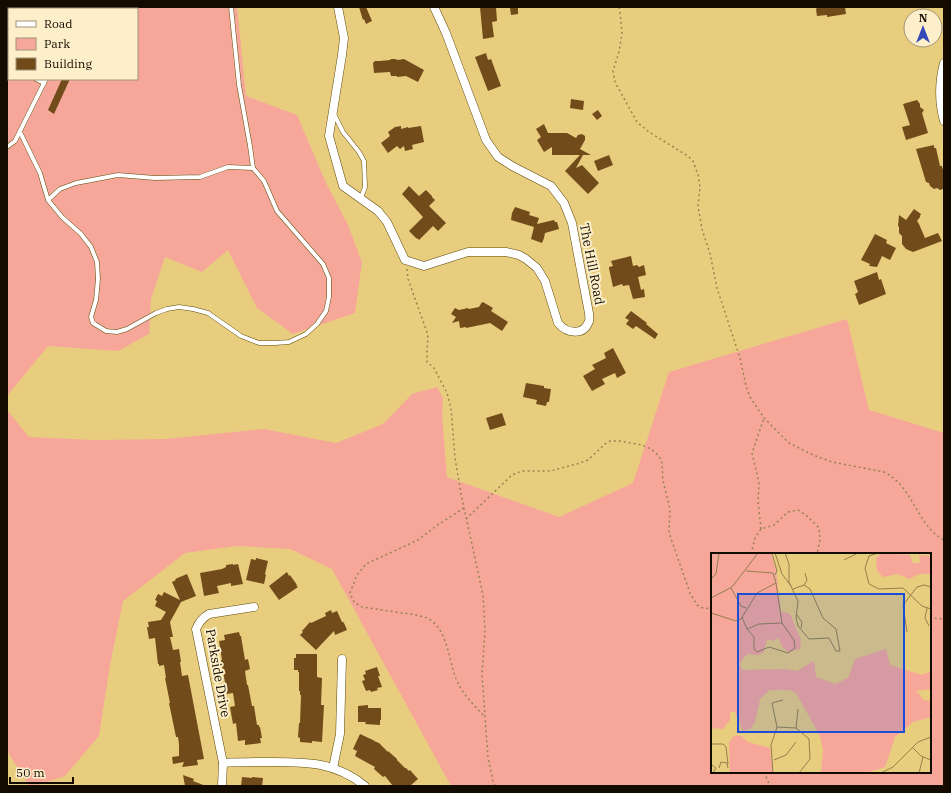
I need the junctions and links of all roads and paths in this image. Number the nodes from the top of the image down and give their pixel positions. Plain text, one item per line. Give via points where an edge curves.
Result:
1 (231, 7) edge
2 (338, 7) edge
3 (434, 7) edge
4 (619, 7) edge
5 (944, 63) edge
6 (45, 81) edge
7 (333, 112) junction
8 (944, 121) edge
9 (20, 132) junction
10 (7, 147) edge
11 (253, 168) junction
12 (361, 198) junction
13 (48, 200) junction
14 (405, 260) junction
15 (764, 418) junction
16 (464, 508) junction
17 (466, 519) junction
18 (761, 529) junction
19 (944, 540) edge
20 (751, 553) edge
21 (817, 553) edge
22 (254, 608) dead end
23 (711, 609) edge
24 (931, 616) edge
25 (944, 618) edge
26 (342, 659) dead end
27 (486, 726) junction
28 (223, 763) junction
29 (333, 768) junction
30 (764, 773) edge
31 (222, 786) edge
32 (364, 786) edge
33 (495, 786) edge
34 (770, 786) edge

1 - 11 lane via 238,85
2 - 7 street via 344,38
3 - 14 street, The Hill Road via 486,140 498,157 550,186 564,203 572,223 590,319 582,330 569,332 561,327 541,274 526,259 513,253 468,252 424,266
4 - 15 path via 622,33 613,71 615,82 637,122 693,161 700,187 698,206 702,229 717,288 740,358 746,386
5 - 8 street via 940,87
6 - 9 lane
7 - 12 lane via 343,132 364,161 365,187
7 - 12 street via 329,136 343,186
9 - 10 lane via 15,141
9 - 13 lane via 40,173
11 - 13 lane via 228,167 200,177 155,178 118,175 76,184 60,190
11 - 13 lane via 264,180 277,211 323,264 329,278 326,311 306,334 289,342 259,343 241,336 208,313 186,308 167,309 116,332 98,327 91,317 96,300 97,262 91,247 81,234
12 - 14 street via 387,222
14 - 16 path via 408,279 428,335 427,362 434,368 447,392 451,408 455,458
15 - 18 path via 752,453 759,483
15 - 19 path via 789,443 813,455 892,476 910,497 930,530
16 - 17 path
16 - 27 path via 418,540 366,564 357,575 350,594 354,602 362,607 419,616 437,626 444,637 458,684 484,716
17 - 23 path via 512,475 522,471 550,471 577,464 588,460 610,441 646,447 659,456 662,463 663,481 670,509 669,532 690,593 697,605
17 - 27 path via 483,595 485,631 482,675
18 - 20 path via 755,538
18 - 21 path via 774,525 788,512 798,510 819,528
22 - 28 street, Parkside Drive via 209,614 199,622 196,629
24 - 25 path
26 - 29 street via 340,734
27 - 33 path via 488,758
28 - 29 street via 302,762
28 - 31 street, Parkside Drive
29 - 32 street
30 - 34 path

